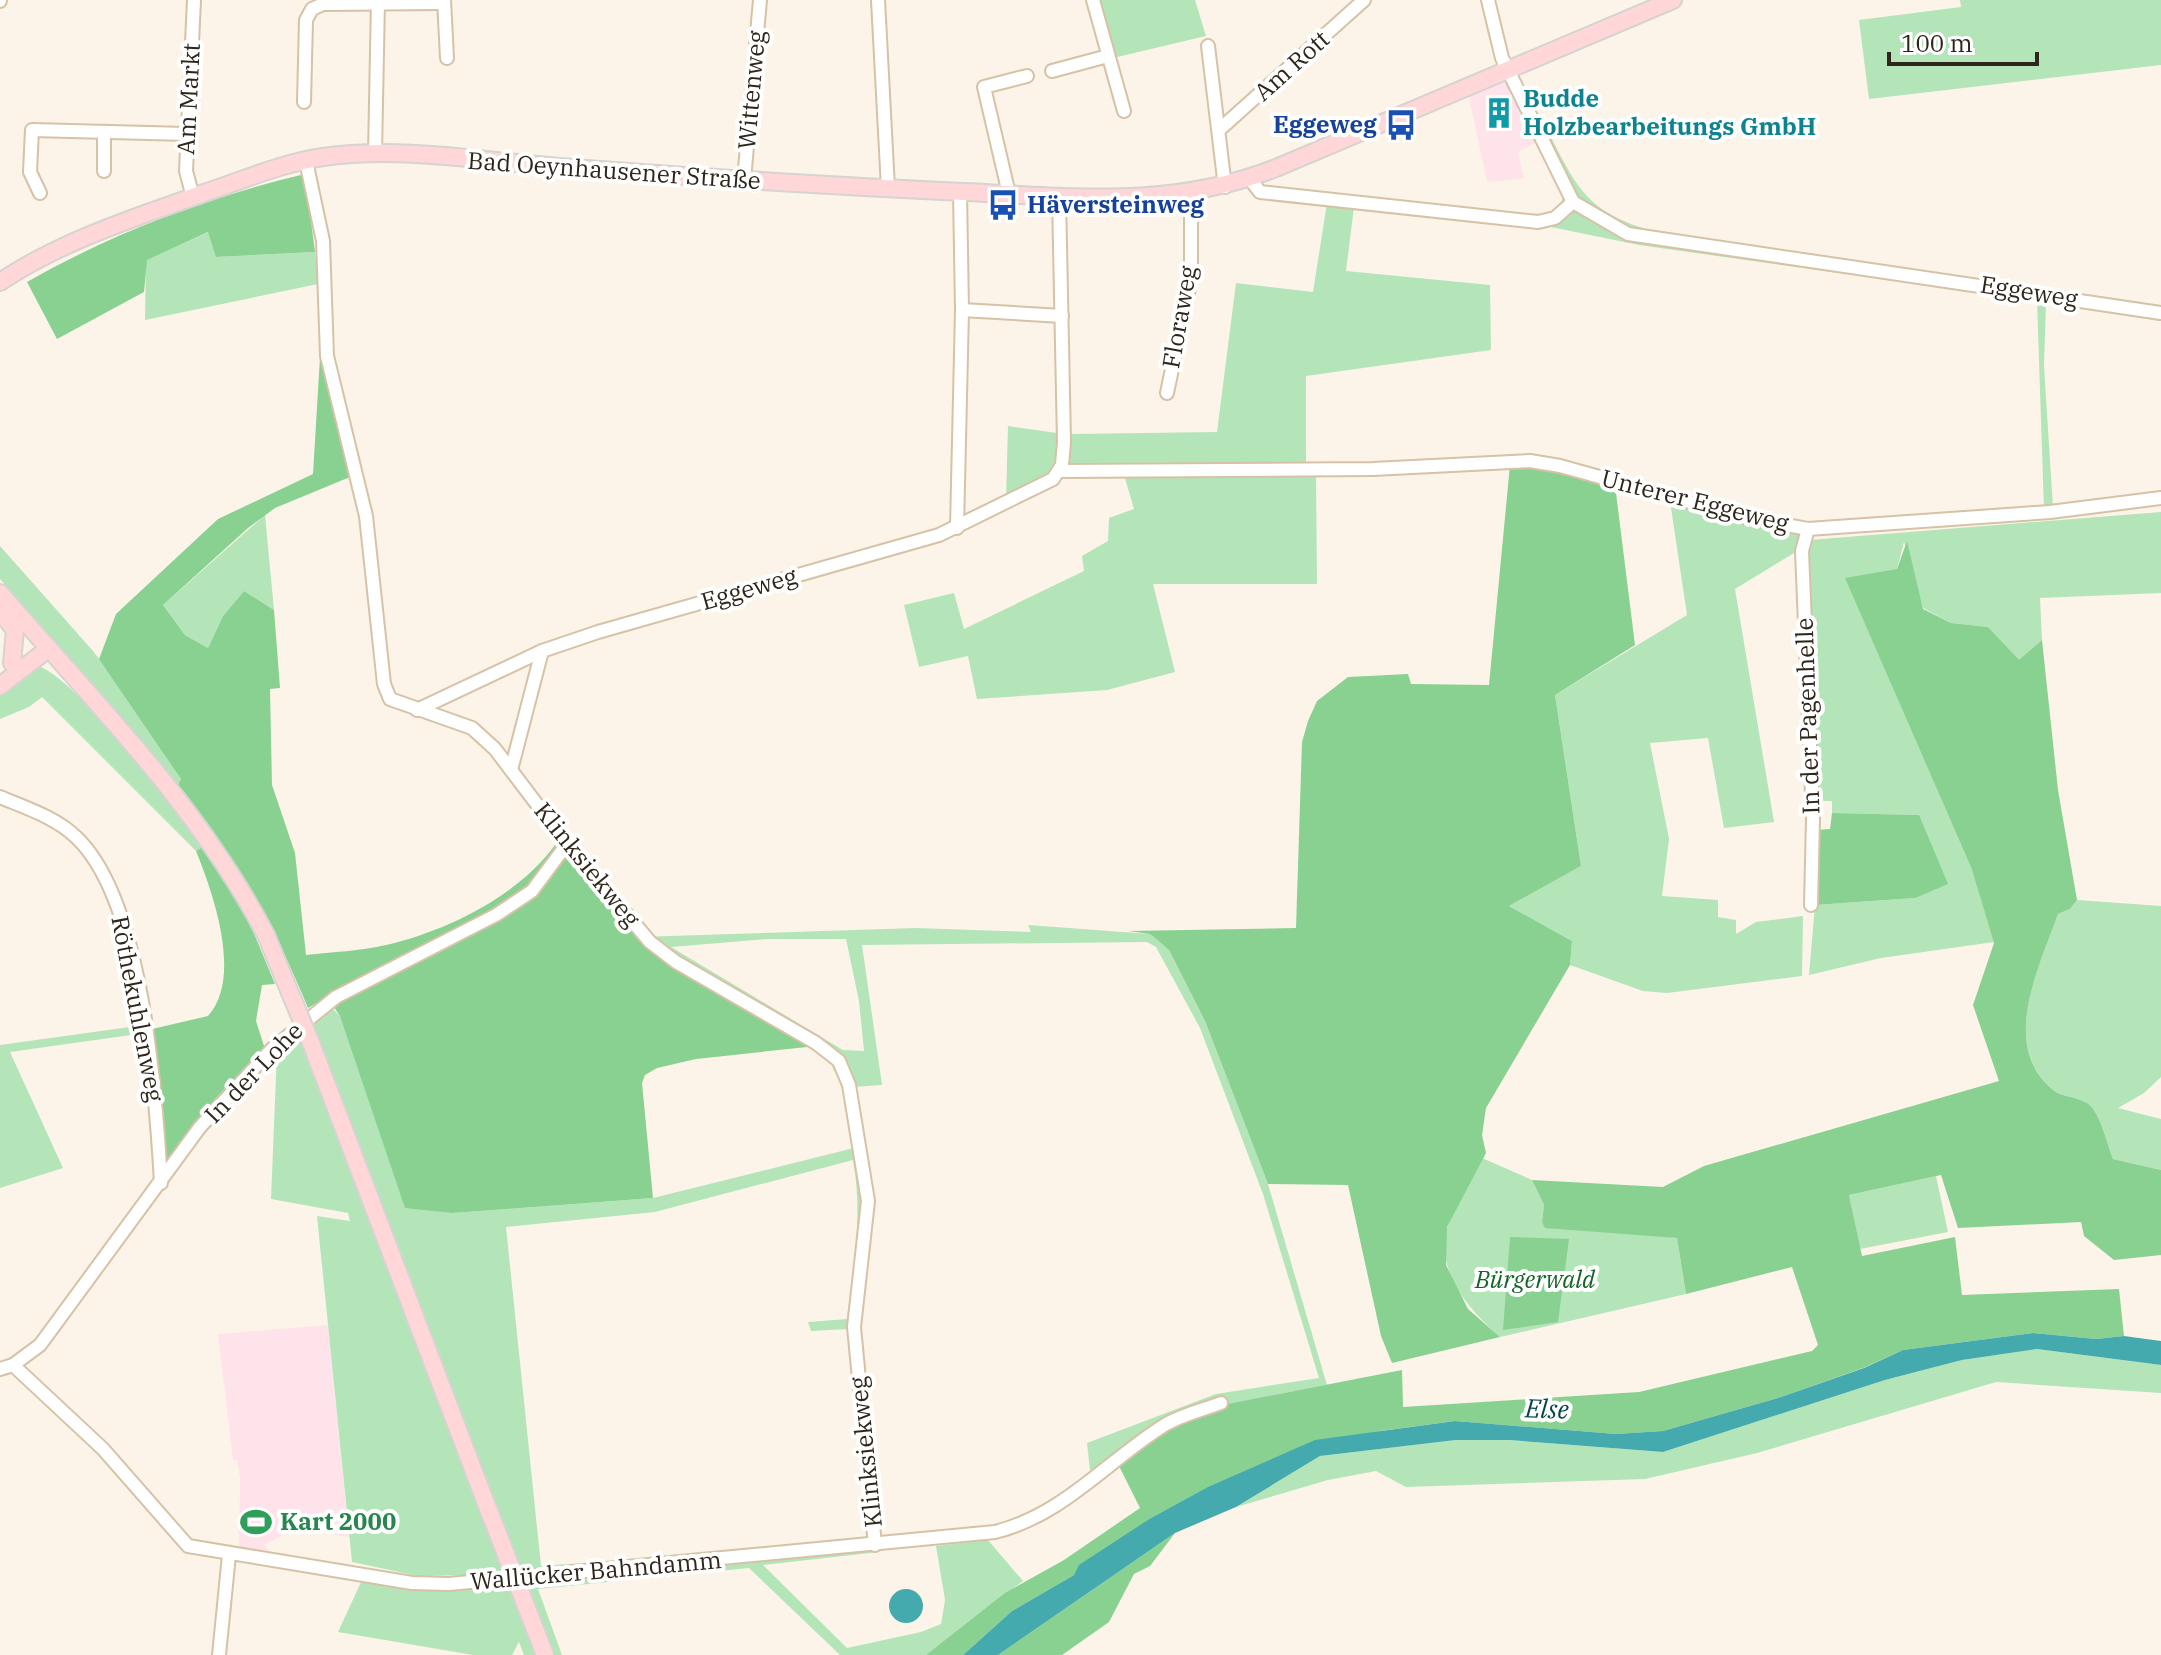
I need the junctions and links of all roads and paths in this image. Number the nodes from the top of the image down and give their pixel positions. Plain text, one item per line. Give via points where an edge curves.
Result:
1 (194, 0) edge
2 (760, 0) edge
3 (878, 0) edge
4 (1093, 0) edge
5 (1364, 0) edge
6 (1488, 0) edge
7 (1673, 0) edge
8 (444, 1) edge
9 (378, 2) edge
10 (1208, 46) dead end
11 (1108, 56) junction
12 (447, 58) dead end
13 (1509, 69) junction
14 (1052, 71) dead end
15 (1027, 76) dead end
16 (304, 102) dead end
17 (1124, 111) dead end
18 (1219, 130) junction
19 (104, 132) junction
20 (187, 134) junction
21 (375, 154) junction
22 (306, 161) junction
23 (104, 171) dead end
24 (1249, 178) junction
25 (744, 180) junction
26 (1225, 187) junction
27 (888, 188) junction
28 (960, 192) junction
29 (40, 193) dead end
30 (1009, 194) junction
31 (1191, 194) junction
32 (1059, 196) junction
33 (193, 197) junction
34 (1573, 202) junction
35 (0, 282) edge
36 (962, 310) junction
37 (2161, 313) edge
38 (1062, 316) junction
39 (1167, 393) dead end
40 (1059, 471) junction
41 (2161, 498) edge
42 (957, 528) junction
43 (1808, 529) junction
44 (0, 593) edge
45 (0, 611) edge
46 (44, 644) junction
47 (542, 651) junction
48 (6, 668) edge
49 (0, 686) edge
50 (417, 710) junction
51 (511, 770) junction
52 (0, 797) edge
53 (567, 844) junction
54 (1811, 905) dead end
55 (161, 1184) junction
56 (13, 1365) junction
57 (0, 1369) edge
58 (1221, 1403) dead end
59 (875, 1545) junction
60 (229, 1555) junction
61 (219, 1655) edge
62 (545, 1655) edge

1 - 20 street, Am Markt
2 - 25 street, Wittenweg
3 - 27 street
4 - 11 street
5 - 18 street, Am Rott
6 - 13 street
7 - 13 main road, Bad Oeynhausener Straße
8 - 9 street
8 - 12 street
9 - 16 street via 312,9 306,20
9 - 21 street
10 - 18 street, Am Rott
11 - 14 street
11 - 17 street
13 - 24 main road, Bad Oeynhausener Straße
13 - 34 street
15 - 30 street via 984,87
18 - 26 street, Am Rott
19 - 20 street
19 - 23 street
19 - 29 street via 32,130 30,172
20 - 33 street, Am Markt via 186,171
21 - 22 main road, Bad Oeynhausener Straße
21 - 25 main road, Bad Oeynhausener Straße
22 - 33 main road, Bad Oeynhausener Straße
22 - 50 street, Klinksiekweg via 323,241 327,356 366,516 384,684 390,699
24 - 26 main road, Bad Oeynhausener Straße
24 - 34 street via 1260,192 1538,222 1555,218
25 - 27 main road, Bad Oeynhausener Straße
26 - 31 main road, Bad Oeynhausener Straße
27 - 28 main road, Bad Oeynhausener Straße
28 - 30 main road, Bad Oeynhausener Straße
28 - 36 street
30 - 32 main road, Bad Oeynhausener Straße
31 - 32 main road, Bad Oeynhausener Straße
31 - 39 street, Floraweg via 1191,278
32 - 38 street
33 - 35 main road, Bad Oeynhausener Straße via 71,244
34 - 37 street, Eggeweg via 1628,234
36 - 38 street
36 - 42 street
38 - 40 street via 1064,442
40 - 42 street, Eggeweg via 1050,481
40 - 43 street, Unterer Eggeweg via 1373,469 1530,461
41 - 43 street, Unterer Eggeweg via 2036,513
42 - 47 street, Eggeweg
43 - 54 street, In der Pagenhelle via 1802,551 1813,819
44 - 46 main road
45 - 48 main road via 15,630
46 - 48 main road
46 - 49 main road
46 - 62 main road, bridge via 185,808 266,935
47 - 50 street, Eggeweg
47 - 51 street
50 - 51 street, Klinksiekweg via 472,728
51 - 53 street, Klinksiekweg
52 - 55 street, Röthekuhlenweg via 64,827 107,881 132,964 156,1105
53 - 55 street, In der Lohe via 532,891 496,915 311,1014 228,1095
53 - 59 street, Klinksiekweg via 650,942 839,1061 849,1085 868,1201 854,1327
55 - 56 street, In der Lohe via 40,1345
56 - 57 street, In der Lohe
56 - 60 street, Wallücker Bahndamm via 103,1449 180,1541
58 - 59 street, Wallücker Bahndamm via 1165,1425 1049,1512 1023,1525
59 - 60 street, Wallücker Bahndamm via 449,1584
60 - 61 street

